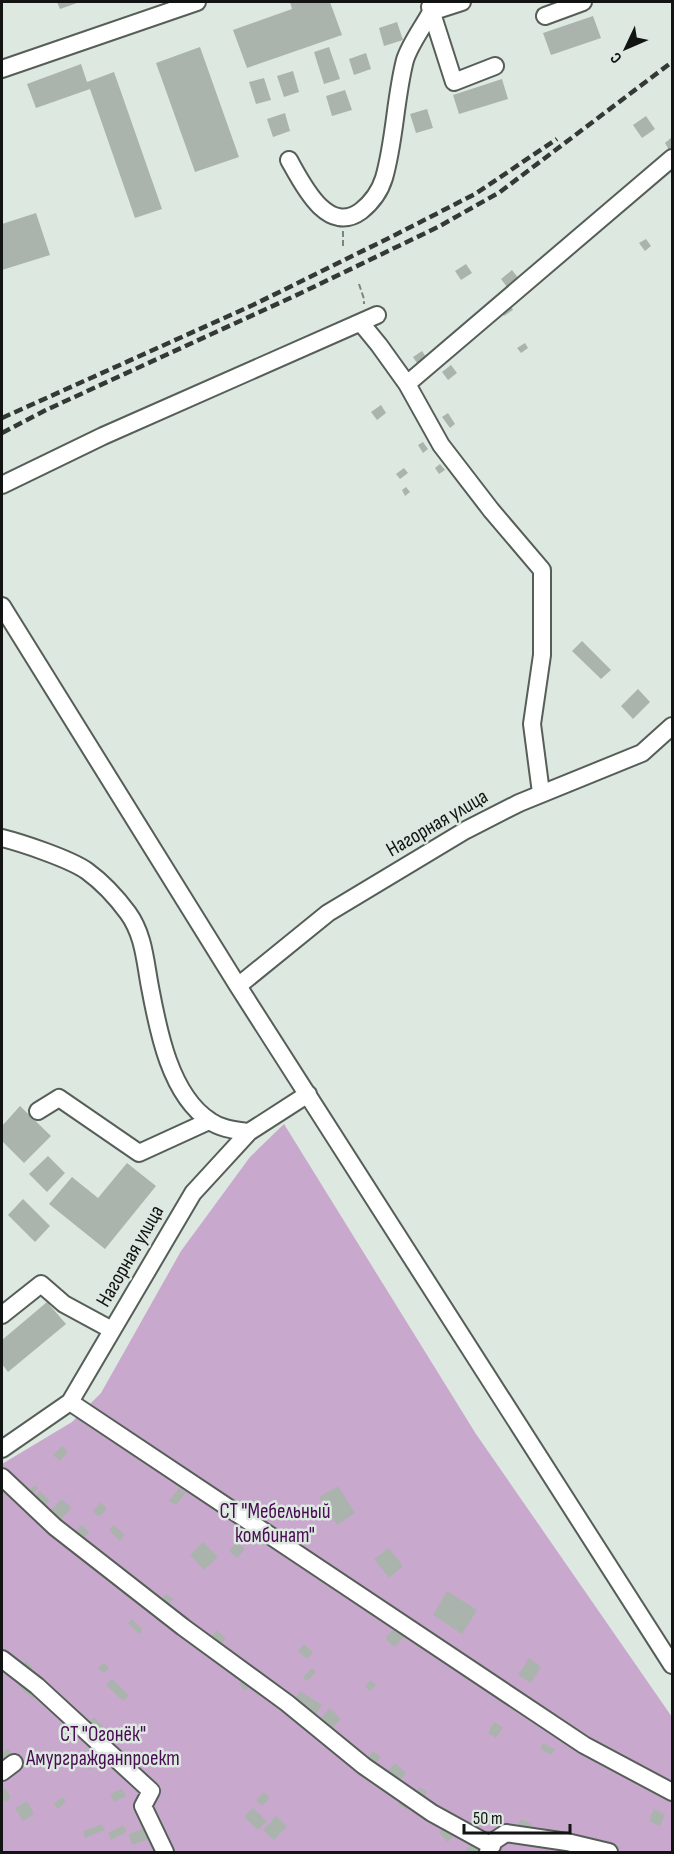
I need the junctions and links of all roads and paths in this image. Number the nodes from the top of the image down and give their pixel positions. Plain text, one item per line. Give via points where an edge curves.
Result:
1 (197, 2) edge
2 (462, 2) edge
3 (583, 2) edge
4 (429, 7) edge
5 (545, 16) dead end
6 (495, 66) dead end
7 (2, 69) edge
8 (672, 158) edge
9 (289, 160) dead end
10 (359, 284) dead end
11 (377, 315) dead end
12 (361, 323) junction
13 (407, 384) junction
14 (2, 485) edge
15 (2, 606) edge
16 (672, 726) edge
17 (542, 793) junction
18 (2, 838) edge
19 (238, 986) junction
20 (308, 1094) junction
21 (38, 1111) dead end
22 (209, 1121) junction
23 (249, 1132) junction
24 (2, 1315) edge
25 (112, 1330) junction
26 (70, 1402) junction
27 (2, 1449) edge
28 (2, 1477) edge
29 (2, 1659) edge
30 (672, 1665) edge
31 (672, 1792) edge
32 (490, 1849) edge
33 (165, 1852) edge
34 (609, 1852) edge

1 - 7 street
2 - 4 street
3 - 5 street
4 - 6 street via 454,82
4 - 9 street via 406,58 384,179 369,205 346,218 326,211 316,203
8 - 13 street
10 - 12 path via 364,298
11 - 12 street
12 - 13 street
12 - 14 street via 103,436
13 - 17 street via 441,446 542,570 542,655 532,724
15 - 19 street
16 - 17 street, Нагорная улица via 642,753
17 - 19 street, Нагорная улица via 466,830 328,913
18 - 22 street via 86,870 129,915 143,945 167,1061 187,1099
19 - 20 street
20 - 23 street, Нагорная улица
20 - 30 street
21 - 22 street via 59,1098 140,1153
22 - 23 street
23 - 25 street, Нагорная улица via 193,1193
24 - 25 street via 41,1284 64,1304
25 - 26 street, Нагорная улица
26 - 27 street, Нагорная улица
26 - 31 street via 584,1745
28 - 32 street via 64,1534 364,1766
29 - 33 street via 151,1791 143,1806
32 - 34 street via 506,1833

